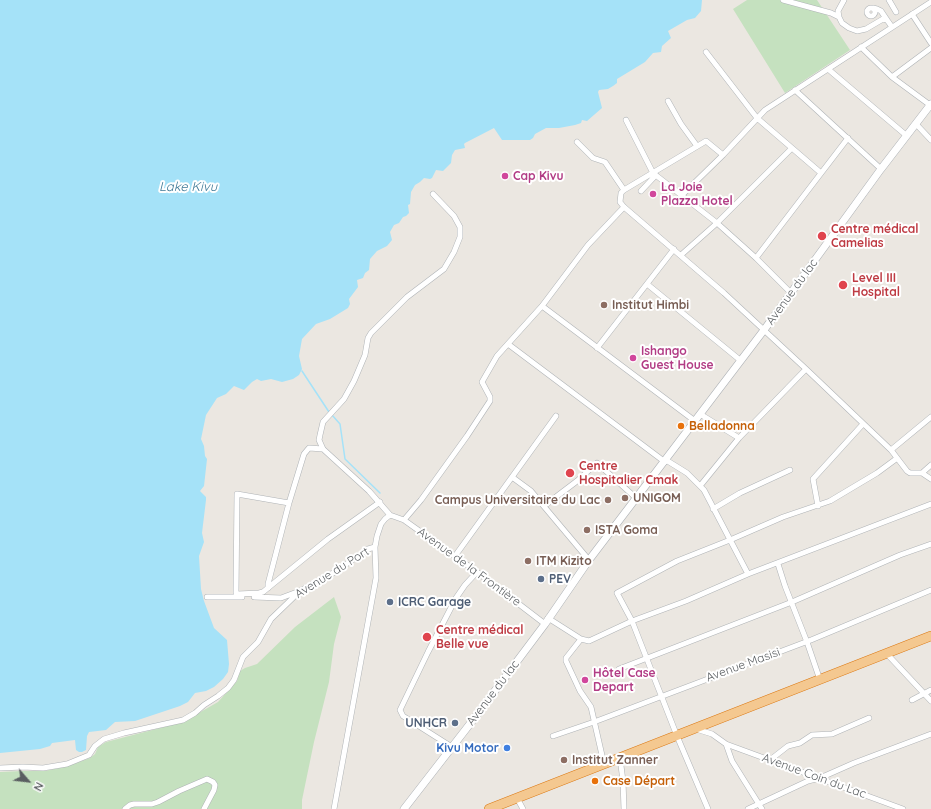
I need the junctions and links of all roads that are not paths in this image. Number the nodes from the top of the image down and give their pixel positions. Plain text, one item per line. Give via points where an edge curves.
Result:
1 (783, 0) edge
2 (844, 0) edge
3 (889, 1) edge
4 (931, 2) edge
5 (912, 14) junction
6 (839, 17) junction
7 (899, 17) junction
8 (885, 20) junction
9 (892, 27) junction
10 (931, 43) edge
11 (861, 47) junction
12 (931, 48) edge
13 (706, 52) dead end
14 (828, 69) junction
15 (892, 77) junction
16 (795, 90) junction
17 (668, 101) dead end
18 (931, 104) edge
19 (757, 118) junction
20 (626, 120) dead end
21 (916, 124) junction
22 (907, 136) junction
23 (848, 138) junction
24 (931, 140) edge
25 (577, 142) dead end
26 (697, 146) junction
27 (792, 148) junction
28 (723, 155) junction
29 (882, 169) junction
30 (655, 174) junction
31 (821, 174) junction
32 (624, 190) junction
33 (641, 191) dead end
34 (433, 194) dead end
35 (682, 195) junction
36 (624, 208) junction
37 (717, 223) junction
38 (674, 249) junction
39 (681, 255) junction
40 (756, 258) junction
41 (648, 284) junction
42 (791, 293) junction
43 (542, 306) junction
44 (764, 330) junction
45 (508, 344) junction
46 (597, 348) junction
47 (740, 360) junction
48 (806, 369) junction
49 (700, 414) junction
50 (556, 416) dead end
51 (931, 417) edge
52 (695, 421) junction
53 (863, 424) junction
54 (739, 438) junction
55 (323, 449) junction
56 (891, 450) junction
57 (896, 458) junction
58 (665, 461) junction
59 (931, 465) edge
60 (790, 470) dead end
61 (922, 473) junction
62 (512, 477) junction
63 (931, 479) edge
64 (700, 486) junction
65 (636, 498) junction
66 (380, 502) junction
67 (289, 503) junction
68 (931, 504) edge
69 (544, 506) junction
70 (818, 506) junction
71 (713, 509) junction
72 (390, 515) junction
73 (404, 520) junction
74 (730, 540) junction
75 (931, 544) edge
76 (375, 547) junction
77 (455, 556) junction
78 (589, 560) junction
79 (778, 564) junction
80 (477, 572) junction
81 (748, 574) junction
82 (268, 588) junction
83 (931, 590) edge
84 (300, 591) junction
85 (207, 597) dead end
86 (792, 602) junction
87 (546, 621) junction
88 (632, 621) junction
89 (931, 636) edge
90 (581, 639) junction
91 (807, 642) junction
92 (887, 654) junction
93 (647, 658) junction
94 (619, 669) dead end
95 (820, 680) junction
96 (931, 690) edge
97 (925, 694) junction
98 (662, 697) junction
99 (912, 700) dead end
100 (931, 700) edge
101 (869, 718) dead end
102 (594, 722) junction
103 (696, 729) junction
104 (931, 734) edge
105 (553, 736) dead end
106 (677, 736) junction
107 (726, 744) junction
108 (452, 747) junction
109 (620, 758) junction
110 (770, 760) junction
111 (604, 764) junction
112 (0, 768) edge
113 (820, 778) junction
114 (517, 798) junction
115 (759, 804) junction
116 (125, 809) edge
117 (204, 809) edge
118 (334, 809) edge
119 (404, 809) edge
120 (489, 809) edge
121 (523, 809) edge
122 (624, 809) edge
123 (708, 809) edge
124 (748, 809) edge
125 (762, 809) edge
126 (903, 809) edge

1 - 6 street
2 - 6 street via 838,11
3 - 7 street
4 - 5 street
5 - 7 street
5 - 10 street
6 - 8 street via 842,23 857,31
7 - 9 street
8 - 8 street via 868,14 867,11 870,8 878,9
8 - 9 street
9 - 11 street
11 - 14 street
11 - 15 street
12 - 15 street
13 - 19 street
14 - 16 street
14 - 22 street
15 - 18 street
16 - 19 street
16 - 23 street
17 - 26 street
18 - 21 main road, Avenue du lac
19 - 27 street
19 - 28 street
20 - 30 street
21 - 22 main road, Avenue du lac
21 - 24 street
22 - 29 main road, Avenue du lac
23 - 29 street
23 - 31 street
25 - 32 street via 594,158 604,161
26 - 28 street via 707,141
26 - 30 street
27 - 31 street
27 - 37 street
28 - 35 street
29 - 42 main road, Avenue du lac
30 - 32 street
30 - 33 street
30 - 35 street
31 - 40 street
32 - 36 street via 620,198
34 - 55 street via 454,216 460,227 460,237 454,252 444,268 407,297 371,333 354,381 321,429 319,440
35 - 37 street
36 - 38 street
36 - 43 street via 588,245
37 - 39 street
37 - 40 street
38 - 39 street
38 - 41 street
39 - 44 street
40 - 42 street
41 - 46 street
41 - 47 street
42 - 44 main road, Avenue du lac
43 - 45 street
43 - 46 street
44 - 47 main road, Avenue du lac
44 - 48 street
45 - 58 street
45 - 73 street via 483,379 490,402 468,436
46 - 52 street
47 - 49 main road, Avenue du lac
48 - 53 street
48 - 54 street
49 - 52 main road, Avenue du lac
49 - 54 street
50 - 62 street
51 - 56 street
52 - 58 main road, Avenue du lac
53 - 56 street
53 - 70 street via 813,479
54 - 64 street
55 - 66 street
55 - 67 street via 313,448 306,451
56 - 57 street
57 - 61 street via 910,473
57 - 70 street via 855,486
58 - 64 street via 687,473
58 - 65 main road, Avenue du lac
59 - 61 street
60 - 71 street via 740,493
61 - 63 street
62 - 69 street via 531,491
62 - 77 street
64 - 71 street
65 - 69 street via 597,463
65 - 78 main road, Avenue du lac
66 - 72 street
66 - 82 street via 328,539
67 - 82 street
67 - 82 street via 237,494 236,592 259,593
68 - 79 street
69 - 78 street
70 - 74 street
71 - 74 street
72 - 73 street, Avenue de la Frontière
72 - 76 street via 381,524
73 - 77 street, Avenue de la Frontière
74 - 81 street
74 - 88 street via 677,561 617,593
75 - 86 street
76 - 84 street, Avenue du Port
76 - 118 street via 376,578
77 - 80 street, Avenue de la Frontière
78 - 87 main road, Avenue du lac
79 - 81 street
79 - 86 street
80 - 87 street, Avenue de la Frontière
80 - 108 street via 456,598 400,710 403,716
81 - 88 street
83 - 91 street, Avenue Masisi
84 - 85 street via 281,598
84 - 112 street, Avenue du Port via 271,619 258,642 243,657 228,688 195,713 183,720 104,739 89,755 67,764 43,768
86 - 91 street
86 - 93 street
87 - 90 street, Avenue de la Frontière
87 - 108 main road, Avenue du lac
88 - 90 street via 589,641
88 - 93 street
89 - 92 highway
90 - 102 street via 566,661 580,691 591,707
91 - 95 street
91 - 98 street, Avenue Masisi
92 - 95 highway
92 - 97 street
93 - 94 street
93 - 98 street
95 - 103 highway
96 - 97 street
97 - 99 street
97 - 100 street
98 - 102 street, Avenue Masisi
98 - 106 street
101 - 110 street via 832,734 812,735 800,743 788,746
102 - 105 street, Avenue Masisi
102 - 111 street
103 - 106 highway
103 - 107 street, Avenue Coin du Lac via 712,734
104 - 113 street
106 - 109 highway
106 - 123 street
107 - 110 street, Avenue Coin du Lac
107 - 115 street via 732,761
108 - 119 main road, Avenue du lac
109 - 111 highway
109 - 122 street
110 - 113 street, Avenue Coin du Lac
111 - 114 highway
113 - 115 street
113 - 126 street, Avenue Coin du Lac
114 - 120 highway
114 - 121 street
115 - 124 street
115 - 125 street
116 - 117 street via 134,804 158,802 207,779 215,785

